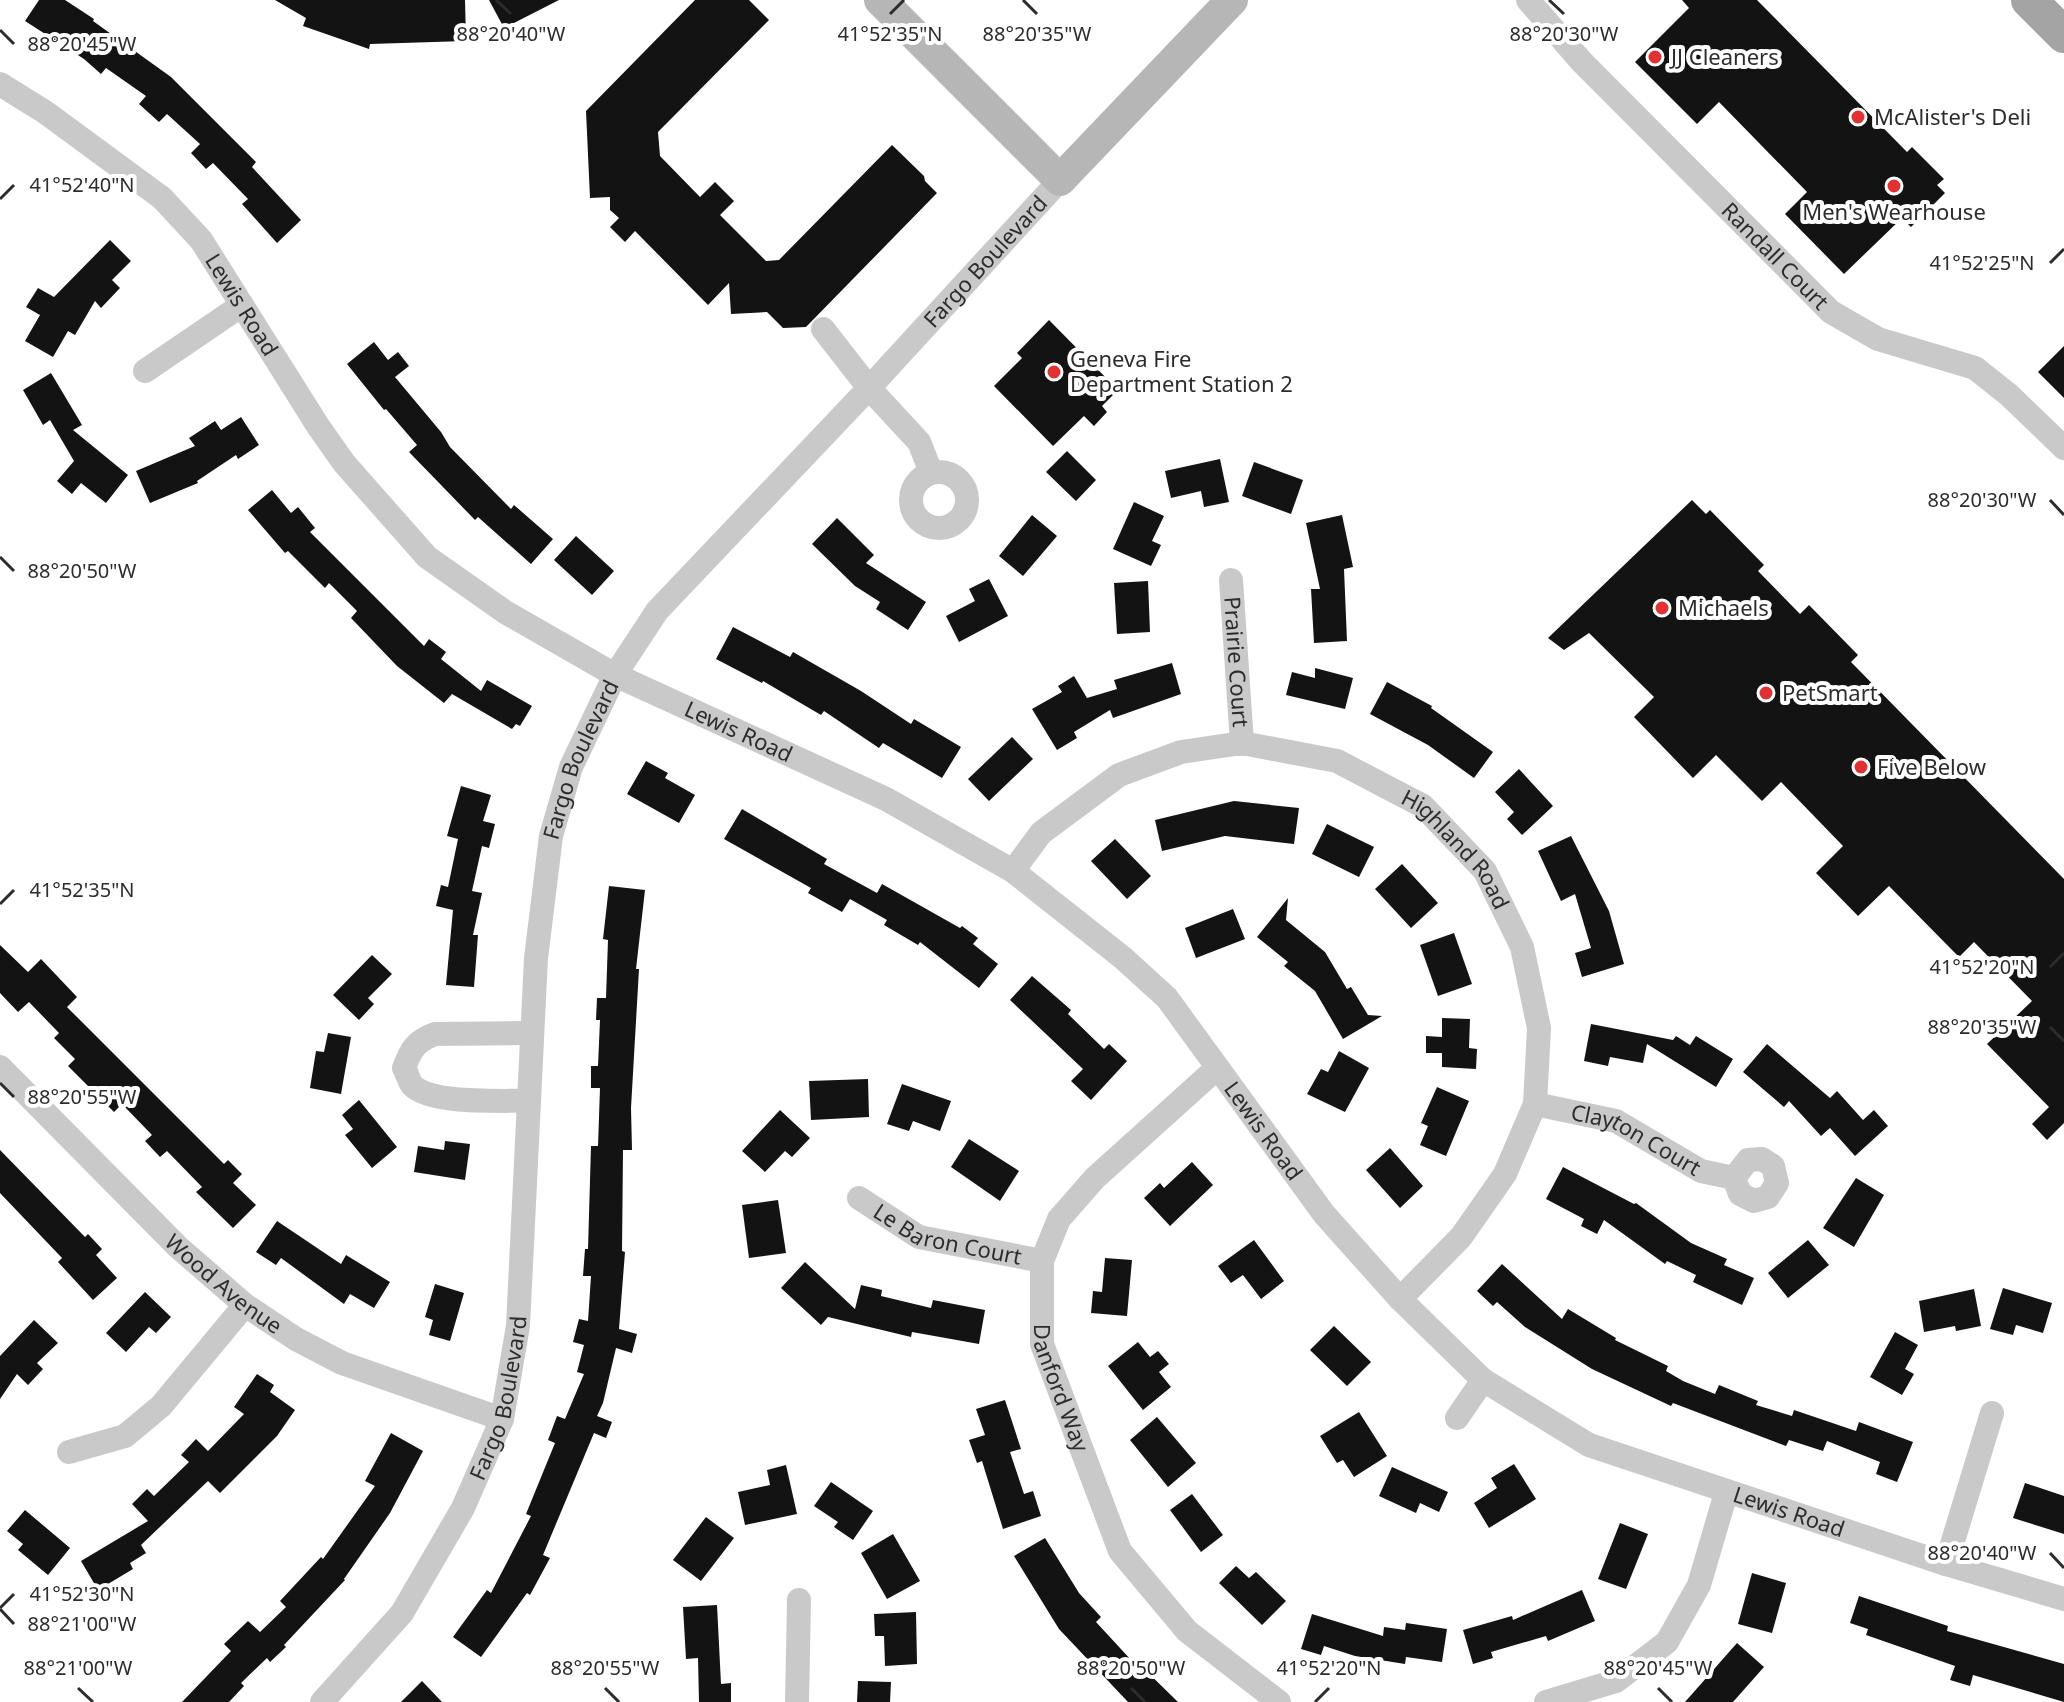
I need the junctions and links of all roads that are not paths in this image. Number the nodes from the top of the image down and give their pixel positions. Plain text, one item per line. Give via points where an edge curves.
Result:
1 (880, 0) edge
2 (1232, 0) edge
3 (1528, 0) edge
4 (2029, 0) edge
5 (2064, 35) edge
6 (0, 84) edge
7 (1060, 180) junction
8 (242, 305) junction
9 (823, 329) dead end
10 (145, 371) dead end
11 (869, 388) junction
12 (2064, 448) edge
13 (931, 472) dead end
14 (1231, 580) dead end
15 (615, 675) junction
16 (1242, 743) junction
17 (1013, 871) junction
18 (532, 1033) junction
19 (0, 1067) edge
20 (1217, 1068) junction
21 (529, 1101) junction
22 (1535, 1104) junction
23 (1734, 1178) dead end
24 (859, 1198) dead end
25 (1042, 1261) junction
26 (1400, 1299) junction
27 (245, 1305) junction
28 (1483, 1380) junction
29 (1992, 1413) dead end
30 (1457, 1418) dead end
31 (502, 1419) junction
32 (69, 1452) dead end
33 (1726, 1493) junction
34 (1946, 1564) junction
35 (2064, 1599) edge
36 (799, 1600) dead end
37 (322, 1702) edge
38 (797, 1702) edge
39 (1279, 1702) edge
40 (1546, 1702) edge

1 - 7 main road
2 - 7 main road, Fargo Boulevard
3 - 12 street, Randall Court via 1582,62 1831,312 1878,339 1975,368
4 - 5 main road
6 - 8 street, Lewis Road via 162,198 201,240
7 - 11 street, Fargo Boulevard
8 - 10 street
8 - 15 street, Lewis Road via 344,463 427,557 505,612
9 - 11 street
11 - 13 street via 919,442
11 - 15 street, Fargo Boulevard via 657,611
14 - 16 street, Prairie Court
15 - 17 street, Lewis Road via 886,799
15 - 18 street, Fargo Boulevard via 571,767 551,836
16 - 17 street, Highland Road via 1181,752 1119,775 1041,833
16 - 22 street, Highland Road via 1337,761 1423,806 1485,871 1522,947 1539,1028
17 - 20 street, Lewis Road via 1167,998
18 - 21 street, Fargo Boulevard
18 - 21 street via 435,1034 411,1048 404,1068 412,1084 426,1094
19 - 27 street, Wood Avenue via 178,1247
20 - 25 street, Danford Way via 1095,1178 1059,1219
20 - 26 street, Lewis Road via 1324,1214
21 - 31 street, Fargo Boulevard via 518,1326
22 - 23 street, Clayton Court via 1616,1121 1701,1171
22 - 26 street, Highland Road via 1505,1174 1461,1237
24 - 25 street, Le Baron Court via 919,1237
25 - 39 street, Danford Way via 1042,1344 1120,1551 1187,1631
26 - 28 street, Lewis Road
27 - 31 street, Wood Avenue via 342,1363
27 - 32 street via 161,1406 125,1436
28 - 30 street
28 - 33 street, Lewis Road via 1589,1445
29 - 34 street
31 - 37 street, Fargo Boulevard via 463,1508 402,1613
33 - 34 street, Lewis Road
33 - 40 street via 1699,1585 1667,1642 1616,1681
34 - 35 street, Lewis Road
36 - 38 street

